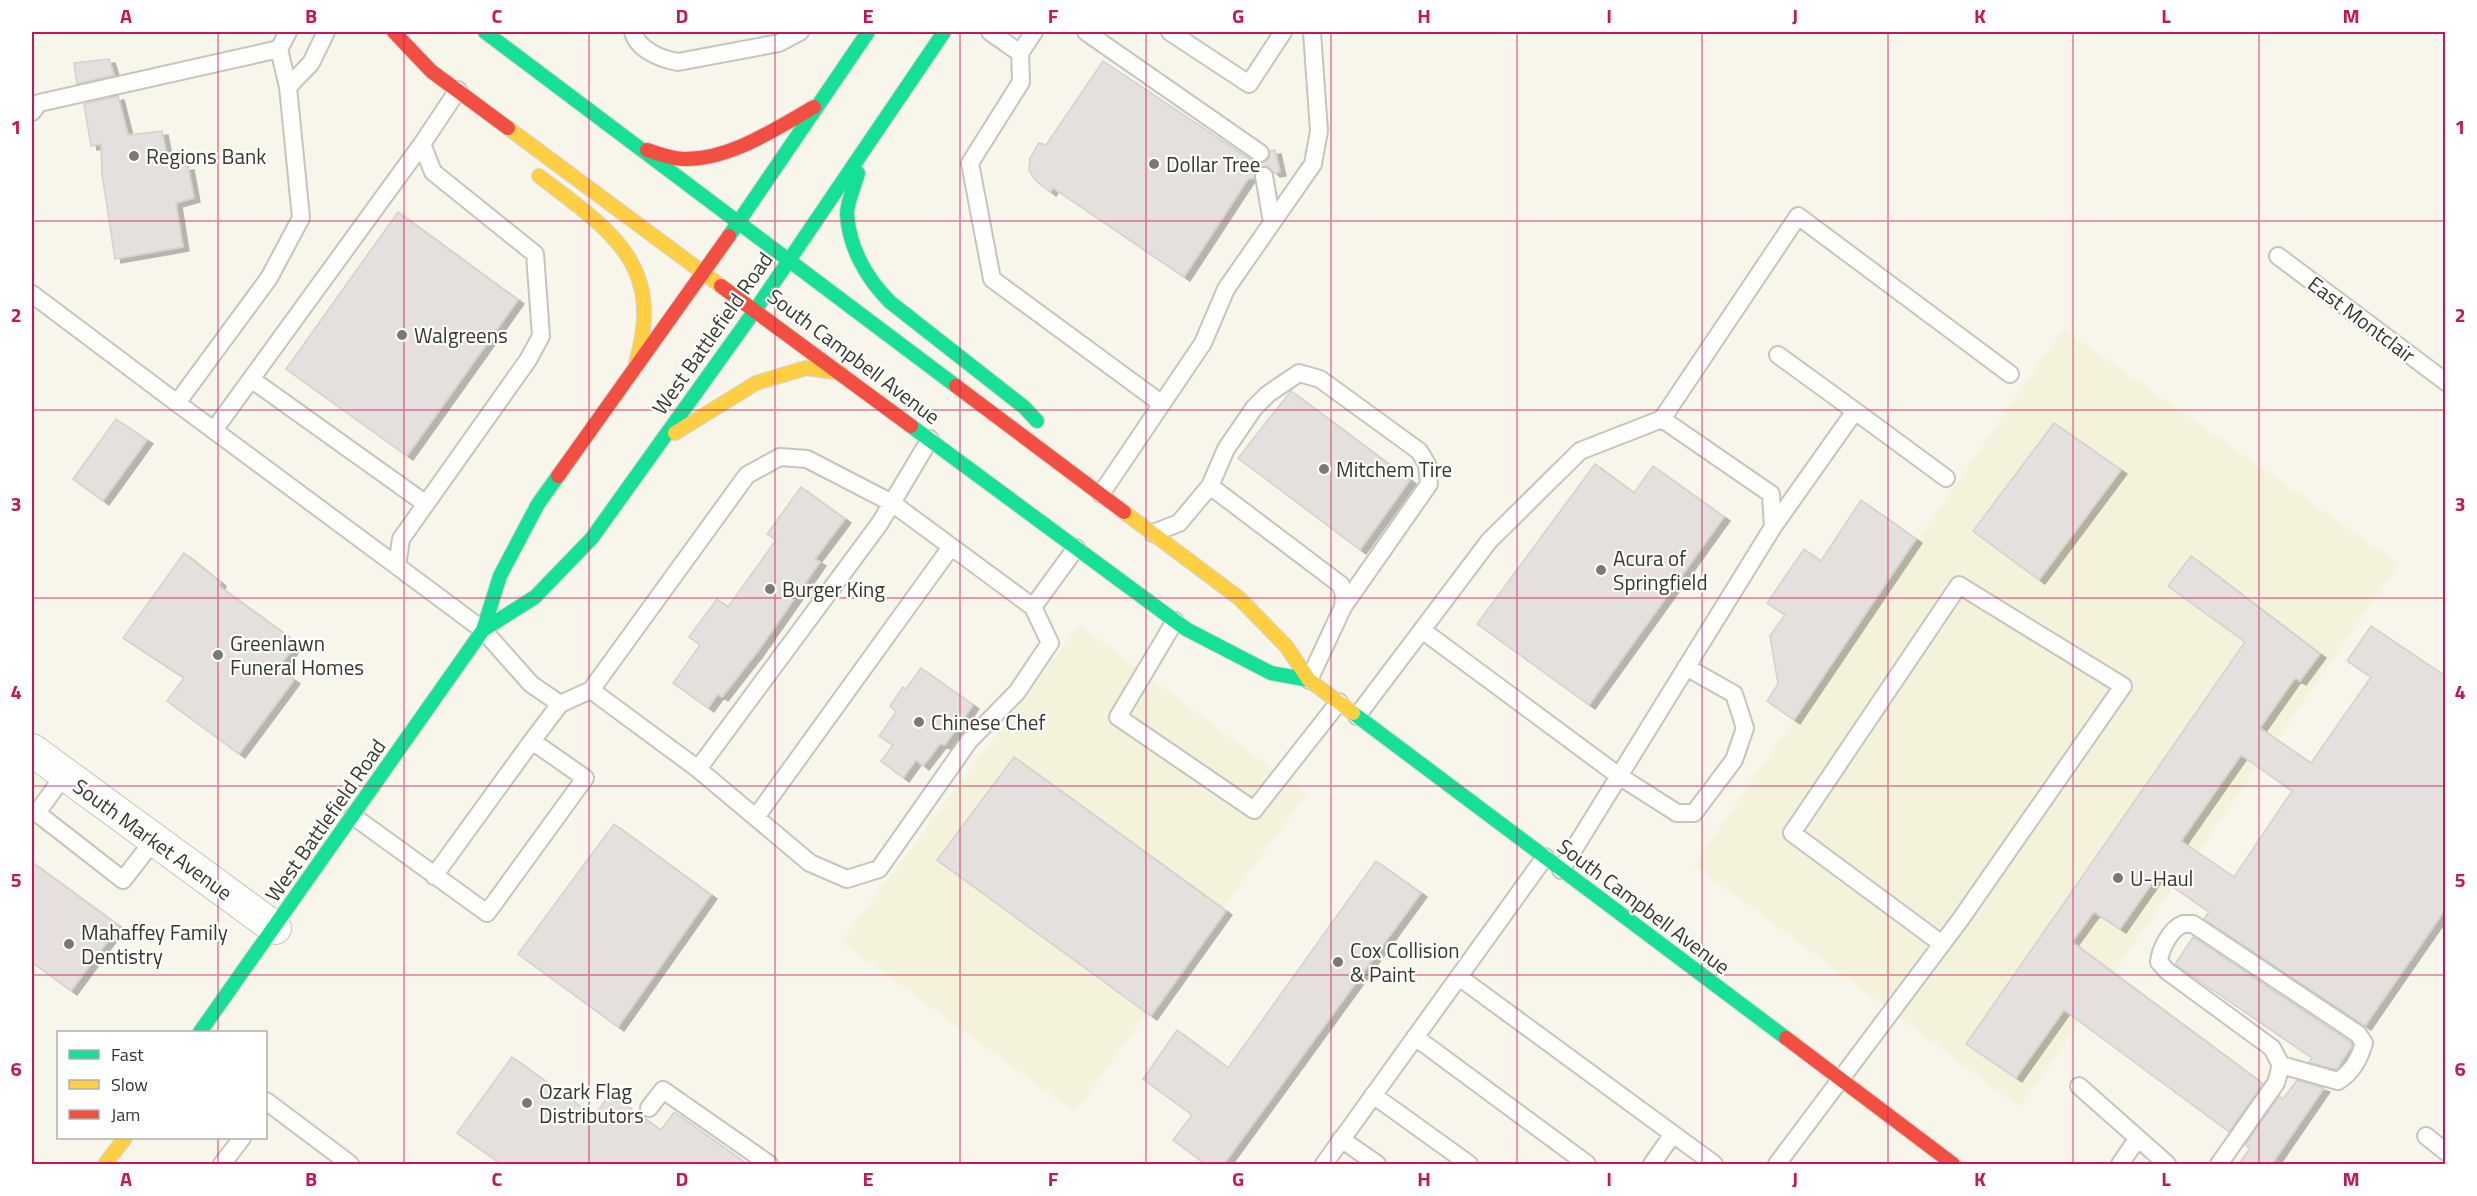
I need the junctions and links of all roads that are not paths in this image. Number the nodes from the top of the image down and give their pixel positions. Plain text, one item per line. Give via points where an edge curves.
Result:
1 (288, 32) edge
2 (326, 32) edge
3 (394, 32) edge
4 (485, 32) edge
5 (515, 32) edge
6 (633, 32) edge
7 (800, 32) edge
8 (868, 32) edge
9 (944, 32) edge
10 (990, 32) edge
11 (1034, 32) edge
12 (1086, 32) edge
13 (1170, 32) edge
14 (1283, 32) edge
15 (1312, 32) edge
16 (506, 47) junction
17 (279, 49) junction
18 (1020, 52) junction
19 (288, 87) junction
20 (458, 90) junction
21 (818, 105) junction
22 (32, 112) edge
23 (487, 131) dead end
24 (422, 144) junction
25 (868, 144) junction
26 (640, 148) junction
27 (1260, 153) dead end
28 (530, 169) dead end
29 (1264, 176) dead end
30 (1272, 222) junction
31 (738, 223) junction
32 (2278, 256) dead end
33 (790, 260) junction
34 (705, 272) junction
35 (32, 294) edge
36 (756, 309) junction
37 (1778, 355) dead end
38 (635, 368) junction
39 (841, 373) junction
40 (2010, 374) dead end
41 (251, 379) junction
42 (2445, 382) edge
43 (177, 403) junction
44 (1161, 404) junction
45 (1855, 411) junction
46 (1662, 419) junction
47 (214, 430) junction
48 (930, 439) junction
49 (661, 442) junction
50 (1946, 478) dead end
51 (1210, 486) junction
52 (1094, 489) junction
53 (892, 503) junction
54 (426, 504) junction
55 (1773, 527) junction
56 (1153, 533) junction
57 (951, 547) junction
58 (1076, 548) junction
59 (397, 566) junction
60 (1033, 607) junction
61 (1343, 607) junction
62 (1175, 621) junction
63 (483, 630) junction
64 (1422, 630) junction
65 (1686, 667) junction
66 (1309, 680) junction
67 (591, 690) junction
68 (1339, 702) junction
69 (560, 704) junction
70 (1357, 716) junction
71 (532, 741) junction
72 (32, 750) edge
73 (698, 769) junction
74 (65, 774) junction
75 (1619, 776) junction
76 (353, 816) junction
77 (756, 816) junction
78 (154, 840) junction
79 (1545, 857) junction
80 (1561, 870) junction
81 (434, 876) junction
82 (274, 928) junction
83 (1942, 944) junction
84 (1459, 977) junction
85 (201, 1031) edge
86 (1415, 1037) junction
87 (2281, 1065) junction
88 (1839, 1079) junction
89 (2079, 1086) dead end
90 (1373, 1095) junction
91 (267, 1104) edge
92 (650, 1108) dead end
93 (1673, 1134) junction
94 (2426, 1136) dead end
95 (2138, 1138) junction
96 (124, 1139) edge
97 (241, 1139) edge
98 (1341, 1139) junction
99 (2445, 1152) edge
100 (112, 1162) edge
101 (222, 1164) edge
102 (350, 1164) edge
103 (769, 1164) edge
104 (1324, 1164) edge
105 (1377, 1164) edge
106 (1469, 1164) edge
107 (1587, 1164) edge
108 (1652, 1164) edge
109 (1714, 1164) edge
110 (1777, 1164) edge
111 (1953, 1164) edge
112 (2120, 1164) edge
113 (2168, 1164) edge
114 (2219, 1164) edge

1 - 17 lane
2 - 19 lane via 311,63
3 - 20 main road, South Campbell Avenue via 431,71
4 - 16 main road, South Campbell Avenue
5 - 16 lane
6 - 7 lane via 652,53 678,62 779,43
8 - 21 main road, West Battlefield Road
9 - 25 main road, West Battlefield Road
10 - 18 lane
11 - 18 lane
12 - 27 lane
13 - 14 lane via 1249,84
15 - 30 lane via 1319,131 1313,164
16 - 26 main road, South Campbell Avenue
17 - 19 lane
17 - 22 lane via 39,103
18 - 44 lane via 1021,82 970,163 992,279
19 - 43 lane via 301,218 269,278
20 - 23 main road
20 - 24 lane
20 - 34 main road, South Campbell Avenue
21 - 26 main road via 749,142 706,157 671,158
21 - 31 main road, West Battlefield Road
24 - 41 lane
24 - 54 lane via 433,172 535,254 541,336
25 - 33 main road, West Battlefield Road
25 - 52 main road via 847,213 864,271 890,302 1024,408
26 - 31 main road, South Campbell Avenue
28 - 38 main road via 608,231 630,258 644,322
29 - 30 lane
30 - 44 lane via 1226,289 1203,343
31 - 33 main road, South Campbell Avenue
31 - 34 main road, West Battlefield Road
32 - 42 lane, East Montclair
33 - 36 main road, West Battlefield Road
33 - 52 main road, South Campbell Avenue
34 - 36 main road, South Campbell Avenue
34 - 38 main road, West Battlefield Road
35 - 43 lane
36 - 39 main road, South Campbell Avenue
36 - 49 main road, West Battlefield Road
37 - 45 lane
38 - 63 main road, West Battlefield Road via 538,504 500,576
39 - 48 main road, South Campbell Avenue
39 - 49 main road via 806,368 756,383
40 - 46 lane via 1798,216
41 - 47 lane
41 - 54 lane
43 - 47 lane
44 - 52 lane
45 - 50 lane
45 - 55 lane
46 - 55 lane via 1771,494
46 - 64 lane via 1580,451 1490,541
47 - 59 lane
48 - 53 lane
48 - 58 main road, South Campbell Avenue
49 - 63 main road, West Battlefield Road via 592,538 535,597
51 - 56 lane via 1179,523
51 - 61 lane via 1341,585
51 - 61 lane via 1226,449 1254,408 1299,373 1320,380 1419,451 1427,464 1428,484
52 - 56 main road, South Campbell Avenue
53 - 57 lane
53 - 67 lane via 807,459 780,457 747,475
53 - 73 lane
54 - 59 lane via 401,539
55 - 65 lane
56 - 66 main road, South Campbell Avenue via 1239,597 1286,646
57 - 60 lane
57 - 77 lane
58 - 60 lane
58 - 62 main road, South Campbell Avenue
59 - 63 lane
60 - 77 lane via 1050,643 1017,692 969,741 879,869 847,879 810,863
61 - 66 lane
62 - 66 main road, South Campbell Avenue via 1271,673
62 - 68 lane via 1118,717 1254,810
63 - 69 lane via 531,684
63 - 76 main road, West Battlefield Road
64 - 70 lane
64 - 75 lane
65 - 75 lane
65 - 75 lane via 1734,694 1745,728 1734,760 1694,813 1677,813
66 - 68 main road, South Campbell Avenue
67 - 69 lane
67 - 73 lane
68 - 70 main road, South Campbell Avenue
69 - 71 lane
70 - 79 main road, South Campbell Avenue
71 - 81 lane
71 - 81 lane via 585,778 515,875 487,913
72 - 74 street, South Market Avenue
73 - 77 lane
74 - 78 street, South Market Avenue
74 - 78 lane via 37,813 123,880
75 - 80 lane
76 - 81 lane
76 - 82 main road, West Battlefield Road
78 - 82 street, South Market Avenue
79 - 80 main road, South Campbell Avenue
79 - 84 lane
80 - 88 main road, South Campbell Avenue
82 - 85 main road, West Battlefield Road
83 - 83 lane via 2123,686 1959,585 1792,833
83 - 88 lane
84 - 86 lane
84 - 93 lane
86 - 90 lane
86 - 107 lane
87 - 87 lane via 2272,1048 2159,962 2160,952 2183,924 2193,924 2358,1034 2364,1043 2349,1074 2338,1081
87 - 114 lane via 2276,1083
88 - 110 lane
88 - 111 main road, South Campbell Avenue
89 - 95 lane
90 - 98 lane
90 - 106 lane
91 - 102 lane
92 - 103 lane via 663,1090
93 - 108 lane
93 - 109 lane
94 - 99 lane
95 - 112 lane
95 - 113 lane
96 - 100 main road
97 - 101 lane
98 - 104 lane
98 - 105 lane

